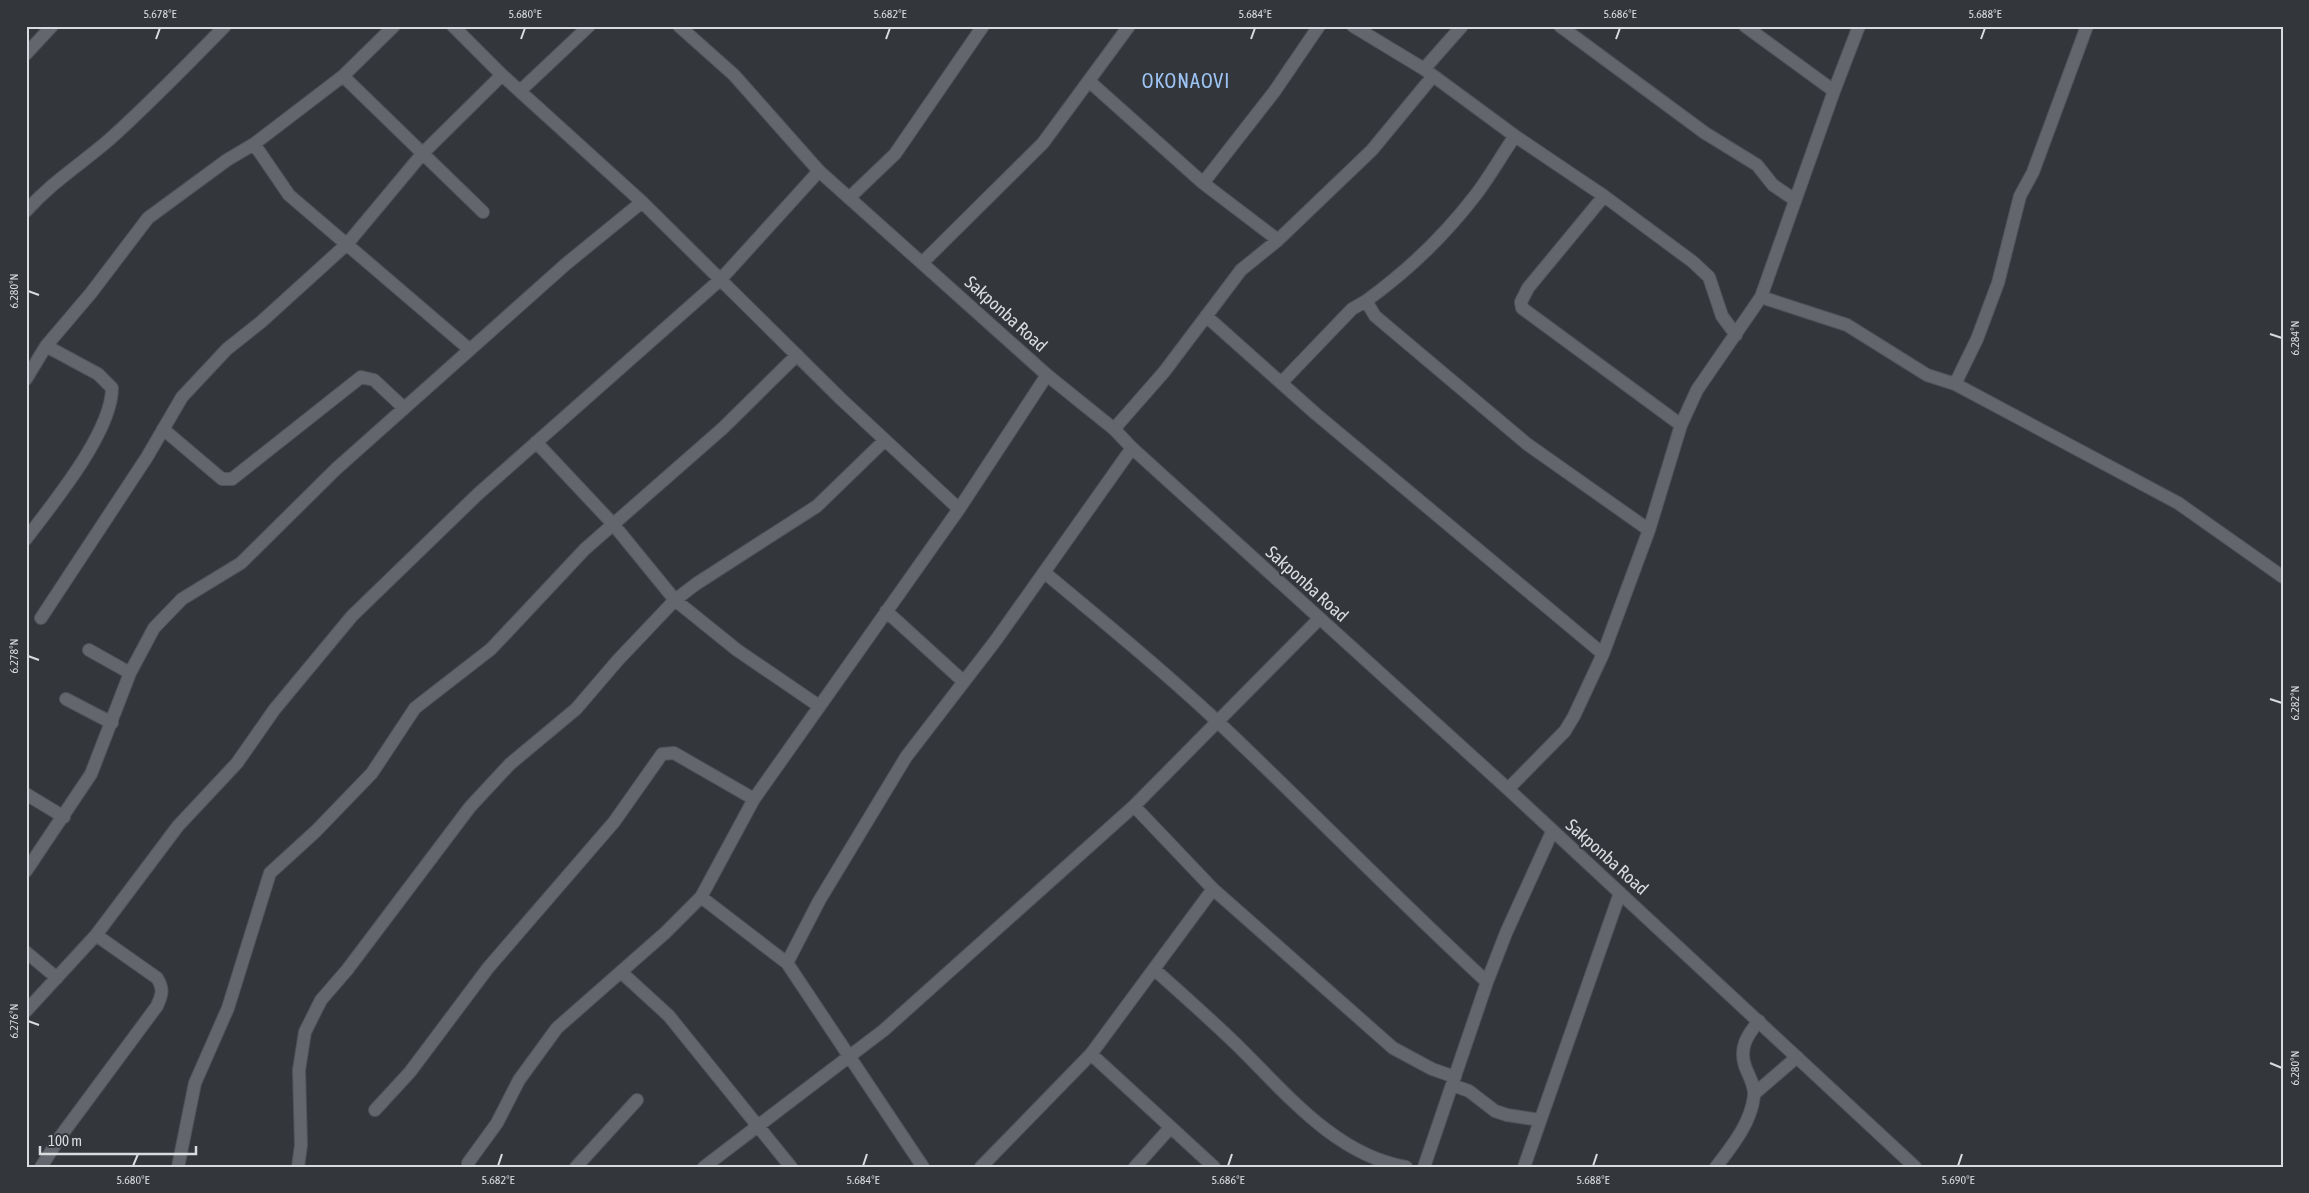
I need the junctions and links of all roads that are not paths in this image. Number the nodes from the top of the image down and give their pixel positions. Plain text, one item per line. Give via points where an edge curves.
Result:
1 (52, 26) edge
2 (225, 26) edge
3 (394, 26) edge
4 (453, 26) edge
5 (589, 26) edge
6 (679, 26) edge
7 (983, 26) edge
8 (1129, 26) edge
9 (1319, 26) edge
10 (1353, 26) edge
11 (1462, 26) edge
12 (1560, 26) edge
13 (1745, 26) edge
14 (1859, 26) edge
15 (2087, 26) edge
16 (26, 54) edge
17 (1428, 73) junction
18 (502, 75) junction
19 (343, 76) junction
20 (1090, 82) junction
21 (1834, 90) junction
22 (520, 92) junction
23 (1515, 136) junction
24 (254, 144) junction
25 (423, 153) junction
26 (819, 171) junction
27 (1203, 183) junction
28 (1604, 196) junction
29 (849, 198) junction
30 (1795, 200) junction
31 (642, 202) junction
32 (26, 212) edge
33 (484, 212) dead end
34 (1278, 240) junction
35 (347, 244) junction
36 (922, 263) junction
37 (721, 279) junction
38 (1762, 296) junction
39 (1366, 301) junction
40 (1206, 316) junction
41 (1736, 336) junction
42 (46, 346) junction
43 (470, 349) junction
44 (797, 355) junction
45 (1047, 375) junction
46 (26, 379) edge
47 (1281, 383) junction
48 (1954, 384) junction
49 (404, 408) junction
50 (1681, 425) junction
51 (164, 429) junction
52 (1114, 429) junction
53 (885, 440) junction
54 (536, 442) junction
55 (1132, 448) junction
56 (958, 509) junction
57 (613, 524) junction
58 (1649, 530) junction
59 (26, 539) edge
60 (1044, 572) junction
61 (2283, 577) edge
62 (676, 600) junction
63 (886, 611) junction
64 (41, 618) dead end
65 (1319, 619) junction
66 (89, 650) dead end
67 (1603, 654) junction
68 (130, 673) junction
69 (964, 682) junction
70 (66, 699) dead end
71 (818, 706) junction
72 (1217, 722) junction
73 (112, 723) junction
74 (1508, 789) junction
75 (26, 794) edge
76 (754, 800) junction
77 (1134, 806) junction
78 (64, 816) junction
79 (1552, 832) junction
80 (26, 871) edge
81 (1212, 888) junction
82 (1620, 893) junction
83 (701, 897) junction
84 (96, 935) junction
85 (26, 952) edge
86 (787, 963) junction
87 (1154, 970) junction
88 (621, 972) junction
89 (57, 978) junction
90 (1487, 982) junction
91 (26, 1011) edge
92 (1759, 1021) junction
93 (1091, 1054) junction
94 (1797, 1056) junction
95 (848, 1057) junction
96 (1453, 1081) junction
97 (1754, 1094) junction
98 (636, 1100) dead end
99 (375, 1110) dead end
100 (1540, 1120) junction
101 (757, 1124) junction
102 (1170, 1128) junction
103 (467, 1166) edge
104 (41, 1167) edge
105 (178, 1167) edge
106 (298, 1167) edge
107 (576, 1167) edge
108 (704, 1167) edge
109 (791, 1167) edge
110 (923, 1167) edge
111 (981, 1167) edge
112 (1135, 1167) edge
113 (1214, 1167) edge
114 (1406, 1167) edge
115 (1424, 1167) edge
116 (1524, 1167) edge
117 (1716, 1167) edge
118 (1915, 1167) edge

1 - 16 street
2 - 32 street via 160,93 46,189
3 - 19 street
4 - 18 street
5 - 22 street
6 - 26 street, Sakponba Road via 734,75
7 - 29 street via 895,154
8 - 20 street
9 - 27 street via 1274,92
10 - 17 street
11 - 17 street
12 - 30 street via 1705,134 1757,165 1773,185
13 - 21 street
14 - 21 street
15 - 48 street via 2033,172 2020,196 1998,283 1977,339
17 - 23 street
17 - 34 street via 1372,150
18 - 22 street
18 - 25 street
19 - 24 street
19 - 25 street
20 - 27 street
20 - 36 street via 1043,143
21 - 30 street
22 - 31 street
23 - 28 street
23 - 39 street via 1475,196 1452,223 1412,264
24 - 35 street via 289,195
24 - 42 street via 226,160 148,218 91,294
25 - 33 street
25 - 35 street
26 - 29 street, Sakponba Road
26 - 37 street
27 - 34 street
28 - 41 street via 1709,276 1722,316
28 - 50 street via 1528,288 1521,302 1522,308
29 - 36 street, Sakponba Road
30 - 38 street
31 - 37 street
31 - 43 street
34 - 40 street via 1241,270
35 - 43 street
35 - 51 street via 227,349 182,397
36 - 45 street, Sakponba Road
37 - 44 street
37 - 54 street
38 - 41 street
38 - 48 street via 1847,326 1927,375
39 - 47 street via 1352,310
39 - 58 street via 1375,316 1527,444
40 - 47 street
40 - 52 street via 1164,372
41 - 50 street via 1696,390
42 - 46 street
42 - 59 street via 98,374 112,388 112,395 99,436
43 - 49 street
44 - 53 street
44 - 57 street via 723,428
45 - 52 street, Sakponba Road
45 - 56 street
47 - 67 street
48 - 61 street via 2178,503
49 - 51 street via 374,380 361,377 232,480 222,479
49 - 68 street via 241,562 182,599 154,628
50 - 58 street
51 - 64 street
52 - 55 street, Sakponba Road
53 - 56 street
53 - 62 street via 817,506
54 - 57 street
54 - 84 street via 352,616 274,710 237,763 178,826
55 - 60 street
55 - 65 street, Sakponba Road
56 - 63 street
57 - 62 street
57 - 105 street via 585,549 492,649 415,708 372,773 270,873 228,1008 195,1083
58 - 67 street
60 - 69 street
60 - 72 street
62 - 71 street via 737,650
62 - 106 street via 576,709 510,764 470,807 321,1000 305,1032 299,1070 301,1145
63 - 69 street
63 - 71 street
65 - 72 street
65 - 74 street, Sakponba Road
66 - 68 street
67 - 74 street via 1565,731
68 - 73 street
69 - 86 street via 906,757 819,901
70 - 73 street
71 - 76 street
72 - 77 street
72 - 90 street
73 - 78 street via 91,774
74 - 79 street, Sakponba Road
75 - 78 street
76 - 83 street
76 - 99 street via 674,753 662,754 614,822 488,968 410,1072
77 - 81 street
77 - 95 street via 884,1030
78 - 80 street
79 - 82 street, Sakponba Road
79 - 90 street
81 - 87 street
81 - 96 street via 1393,1048
82 - 92 street, Sakponba Road
82 - 100 street
83 - 86 street
83 - 88 street
84 - 89 street
84 - 104 street via 158,978 162,994 157,1006
85 - 89 street
86 - 95 street
87 - 93 street
87 - 114 street via 1227,1035 1314,1122 1364,1153 1383,1162
88 - 101 street via 669,1016
88 - 103 street via 557,1028 519,1080 497,1123
89 - 91 street
90 - 96 street
92 - 94 street, Sakponba Road
92 - 97 street via 1744,1046 1745,1066
93 - 102 street
93 - 111 street
94 - 97 street
94 - 118 street, Sakponba Road
95 - 101 street
95 - 110 street
96 - 100 street via 1495,1111
96 - 115 street
97 - 117 street via 1742,1131
98 - 107 street
100 - 116 street
101 - 108 street
101 - 109 street
102 - 112 street
102 - 113 street

